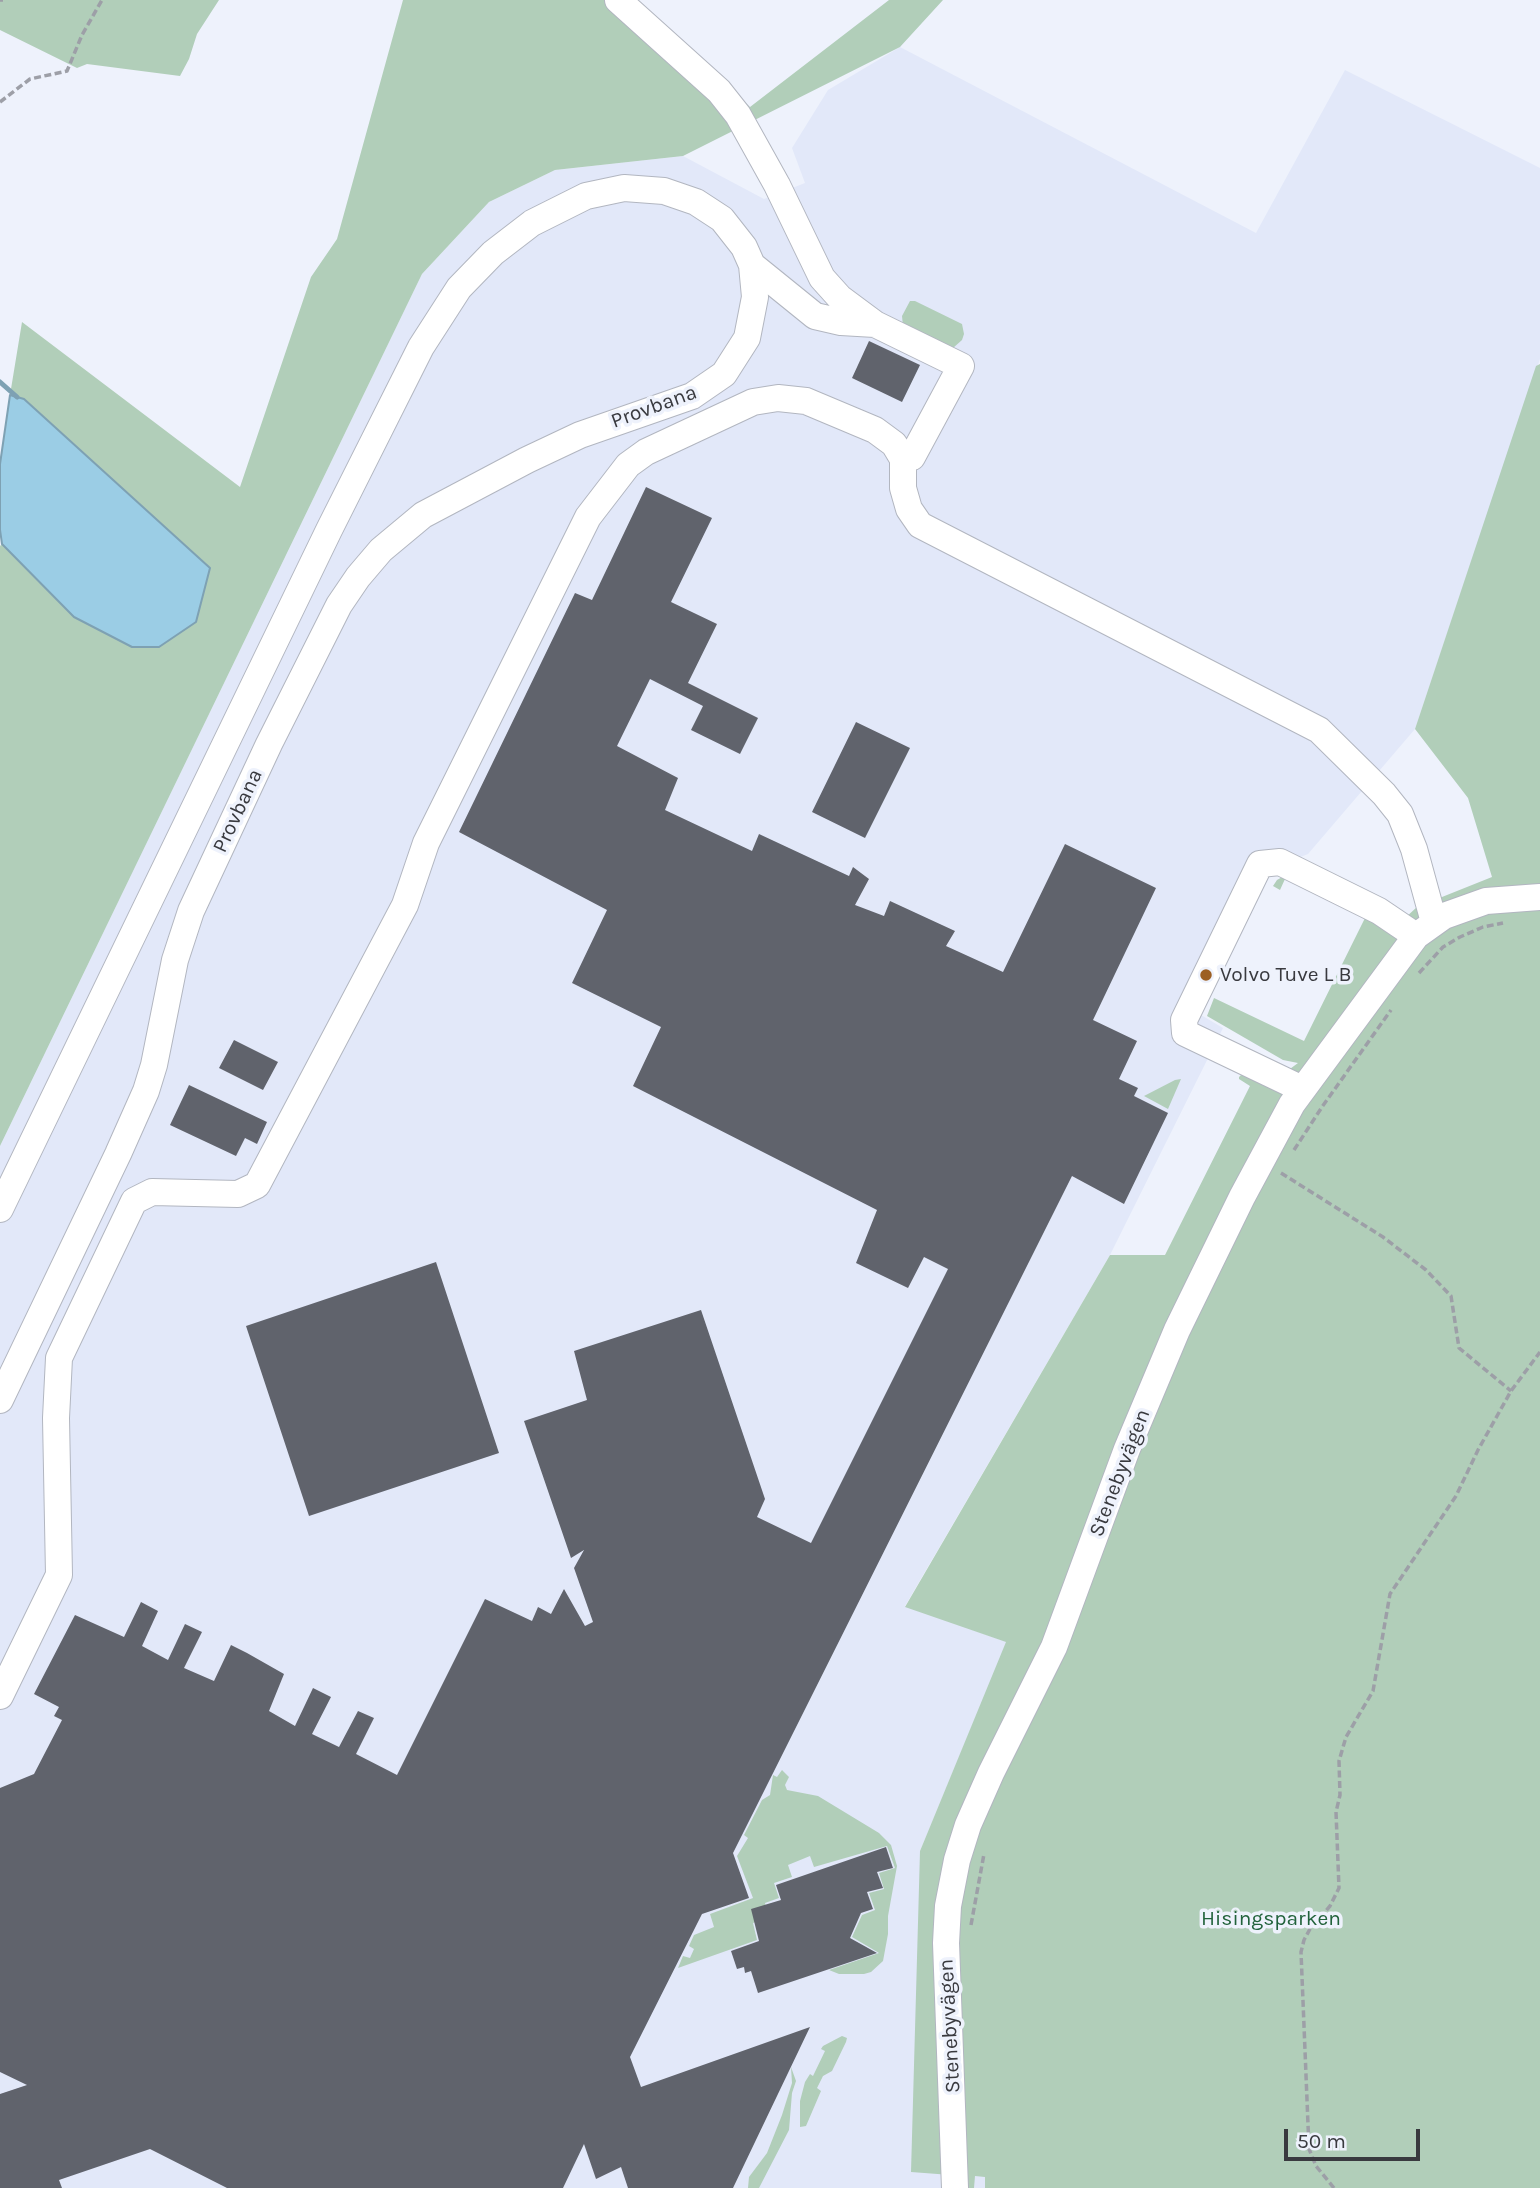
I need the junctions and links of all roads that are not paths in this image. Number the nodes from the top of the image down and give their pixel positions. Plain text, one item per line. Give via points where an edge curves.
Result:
1 (618, 0) edge
2 (752, 265) junction
3 (875, 324) junction
4 (903, 459) junction
5 (1540, 897) edge
6 (1425, 929) junction
7 (1301, 1089) junction
8 (0, 1209) edge
9 (0, 1400) edge
10 (0, 1696) edge
11 (956, 2188) edge

1 - 3 street via 719,91 738,115 822,278
2 - 3 street via 815,316
2 - 8 street, Provbana via 733,230 703,206 664,191 624,188 586,196 532,223 493,253 459,288 421,347 366,457
2 - 9 street, Provbana via 755,297 751,327 734,361 709,387 580,435 453,498 403,530 352,586 318,645 191,911 175,960 146,1091
3 - 4 street via 961,366 912,457
4 - 6 street via 903,488 920,525 1314,728 1400,814 1414,849
4 - 10 street via 894,444 875,430 806,401 778,398 753,402 646,452 607,489 588,517 426,843 405,905 257,1185 239,1194 152,1192 134,1200 59,1358 59,1575
5 - 6 street, Stenebyvägen via 1486,901 1455,911
6 - 7 street, Stenebyvägen
6 - 7 street via 1280,862 1260,864 1184,1020 1185,1033
7 - 11 street, Stenebyvägen via 1177,1330 1127,1449 1054,1647 962,1842 950,1892 946,1943

